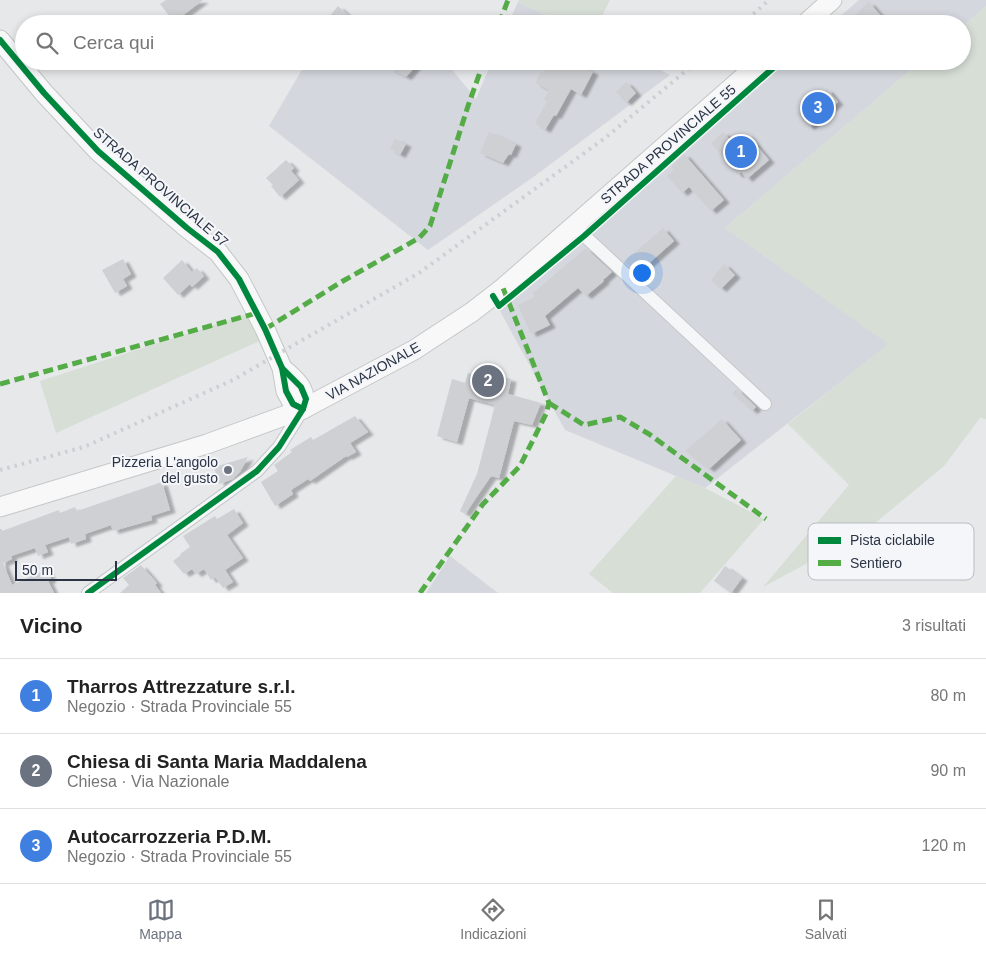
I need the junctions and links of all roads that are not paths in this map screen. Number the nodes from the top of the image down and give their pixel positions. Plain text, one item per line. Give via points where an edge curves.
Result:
1 (832, 0) edge
2 (815, 15) edge
3 (0, 40) edge
4 (15, 58) edge
5 (25, 70) edge
6 (752, 70) edge
7 (574, 226) junction
8 (346, 387) junction
9 (294, 389) junction
10 (765, 404) dead end
11 (303, 409) junction
12 (207, 444) junction
13 (0, 507) edge
14 (88, 593) edge

1 - 2 main road
3 - 4 main road, STRADA PROVINCIALE 57
5 - 9 main road, STRADA PROVINCIALE 57 via 98,151 218,252 239,279
6 - 7 main road, STRADA PROVINCIALE 55
7 - 8 main road, VIA NAZIONALE via 472,312 414,350
7 - 10 street
8 - 9 main road
8 - 11 main road, VIA NAZIONALE
9 - 11 main road via 306,399
9 - 12 main road via 272,409 240,422
11 - 12 main road, VIA NAZIONALE
11 - 14 street via 279,447 256,471
12 - 13 main road, VIA NAZIONALE

